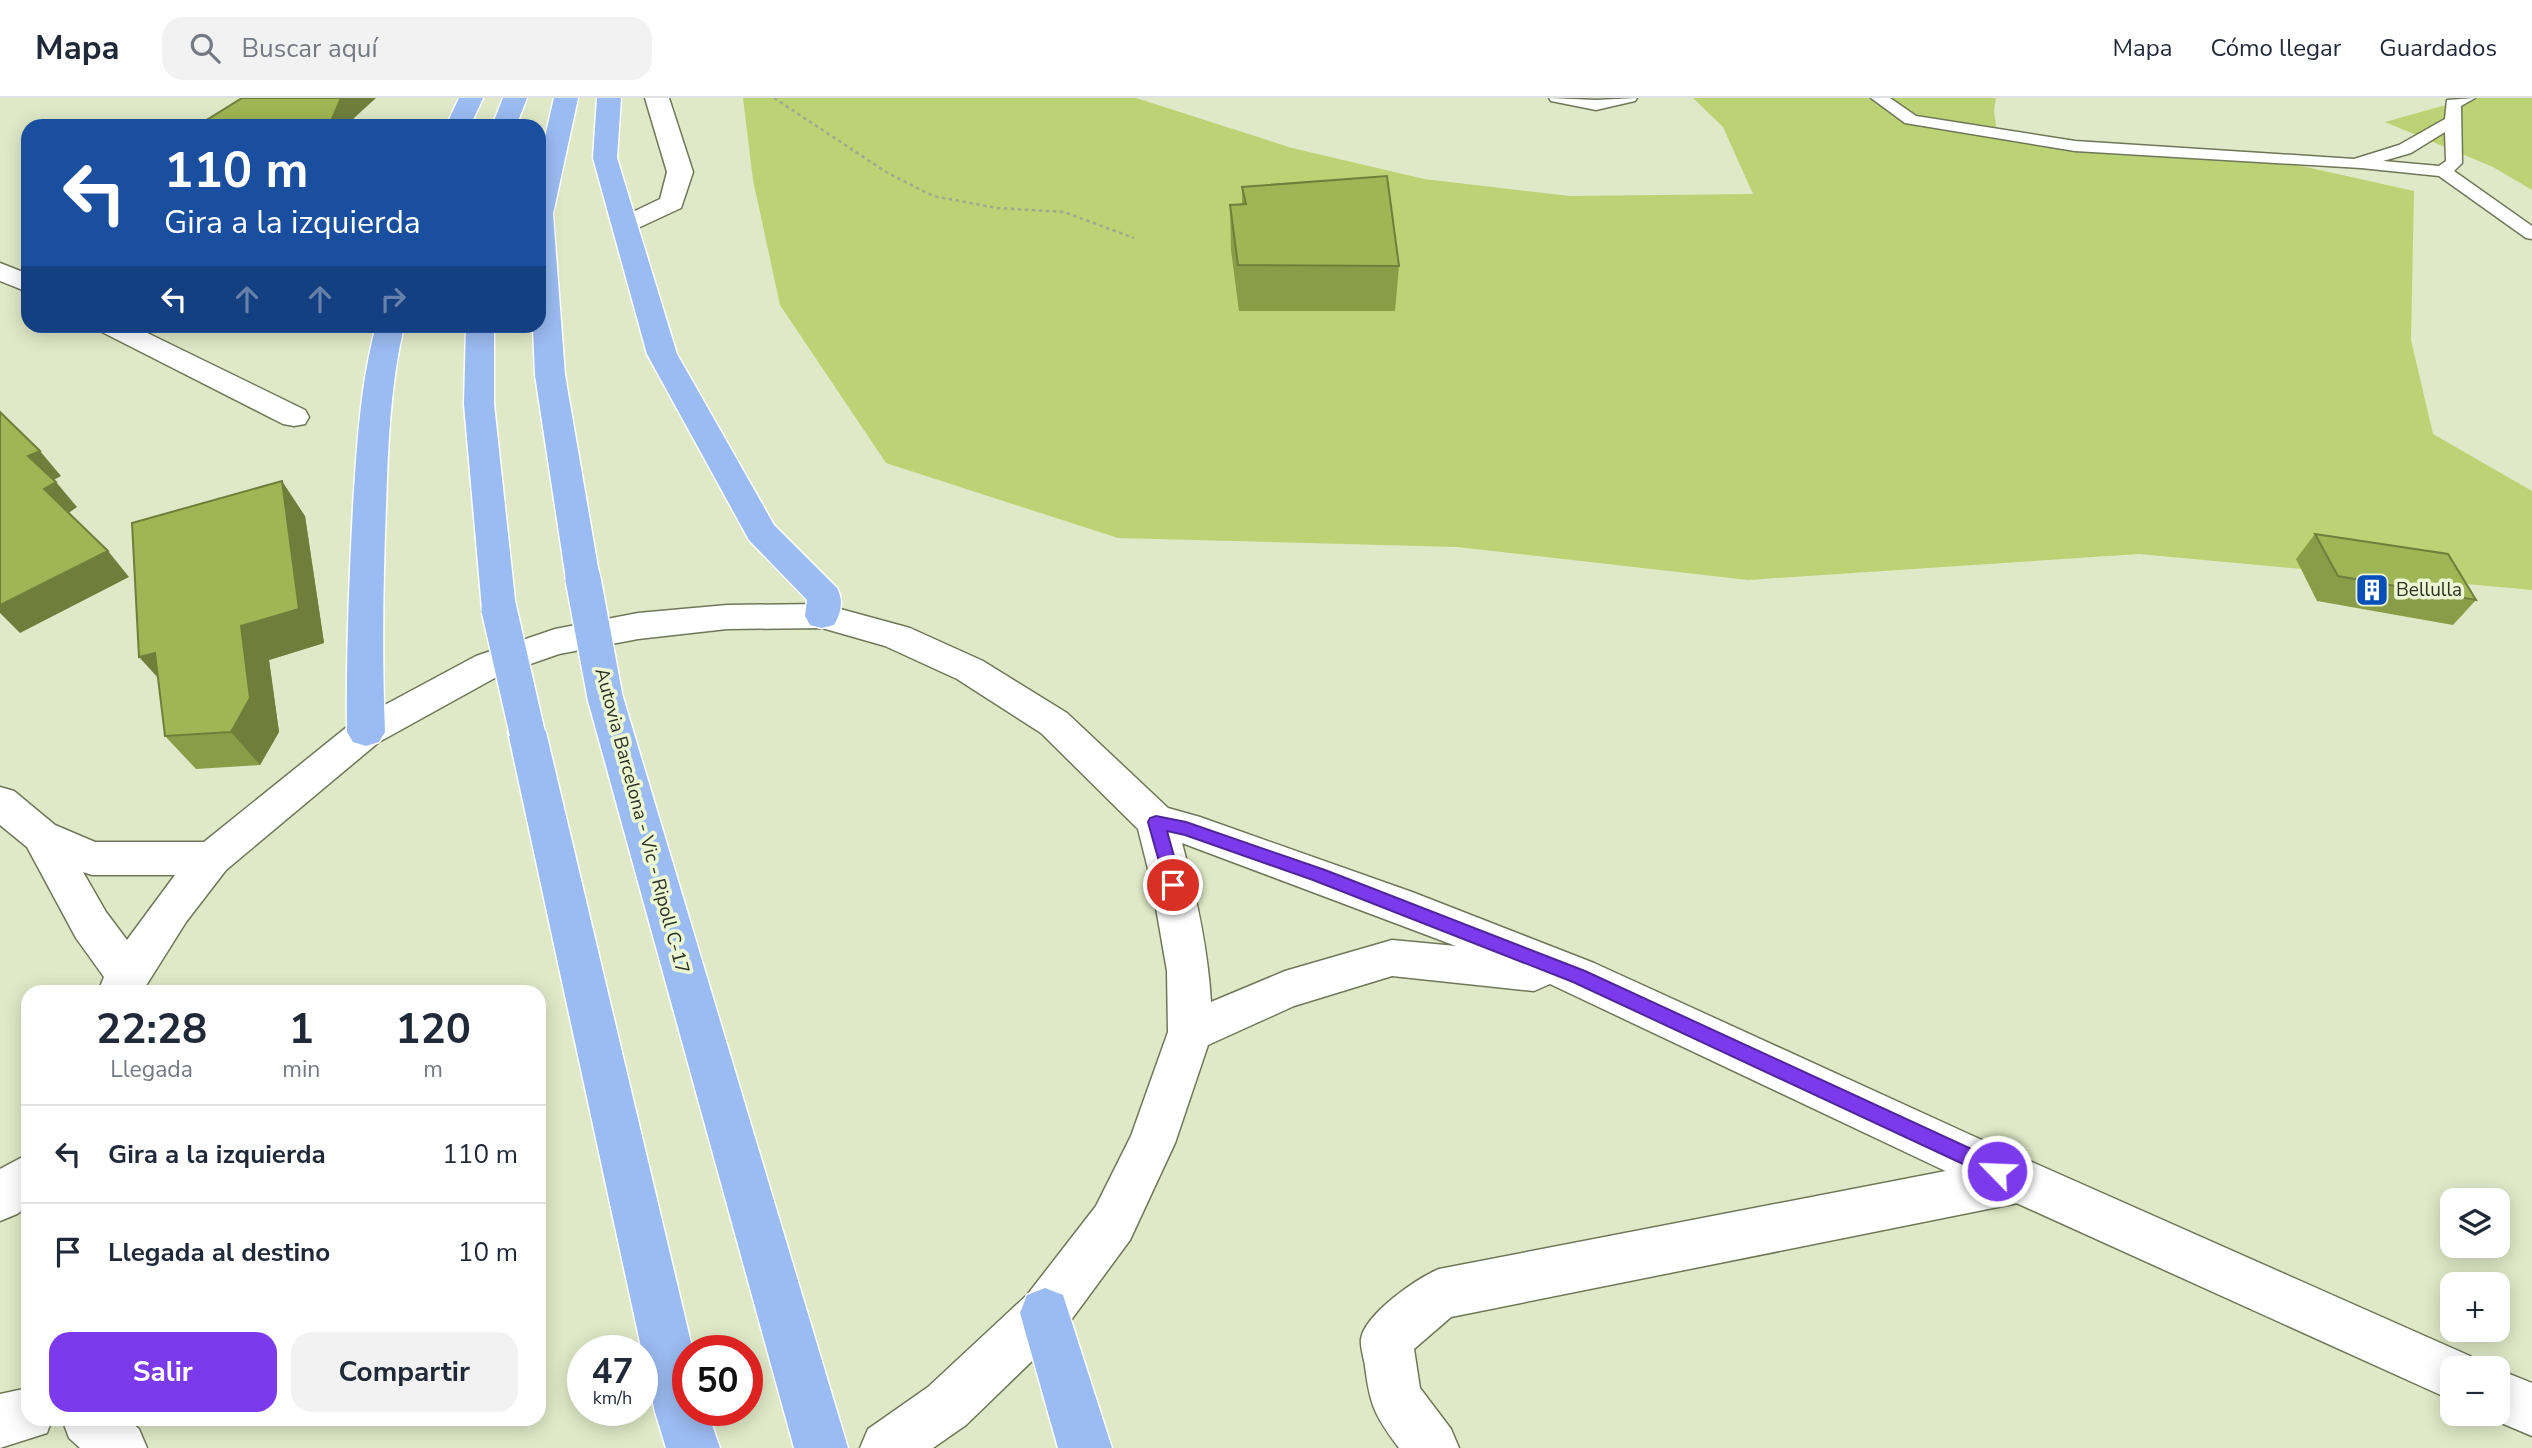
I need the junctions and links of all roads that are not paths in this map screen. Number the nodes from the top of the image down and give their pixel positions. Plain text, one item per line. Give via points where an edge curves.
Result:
1 (471, 98) edge
2 (515, 98) edge
3 (566, 98) edge
4 (609, 98) edge
5 (657, 98) edge
6 (1629, 98) edge
7 (1879, 98) edge
8 (2467, 98) edge
9 (1565, 99) edge
10 (461, 119) edge
11 (507, 119) edge
12 (2453, 121) junction
13 (2355, 164) junction
14 (2443, 172) junction
15 (546, 187) edge
16 (625, 226) junction
17 (2532, 234) edge
18 (0, 271) edge
19 (21, 281) edge
20 (546, 311) edge
21 (126, 333) edge
22 (388, 333) edge
23 (480, 333) edge
24 (294, 417) dead end
25 (822, 616) junction
26 (366, 732) junction
27 (0, 802) edge
28 (1156, 822) junction
29 (41, 836) junction
30 (212, 858) junction
31 (1579, 976) junction
32 (124, 983) edge
33 (1190, 1032) junction
34 (2018, 1180) junction
35 (21, 1182) edge
36 (0, 1198) edge
37 (1045, 1313) junction
38 (2440, 1369) edge
39 (2510, 1401) edge
40 (2532, 1410) edge
41 (21, 1416) edge
42 (0, 1421) edge
43 (96, 1426) edge
44 (687, 1430) edge
45 (120, 1448) edge
46 (821, 1448) edge
47 (887, 1448) edge
48 (1085, 1448) edge
49 (1432, 1448) edge

1 - 10 highway
2 - 11 highway
3 - 15 highway, Autovia Barcelona - Vic - Ripoll C-17, bridge
4 - 16 highway via 605,158
5 - 16 main road via 680,173 672,203
6 - 9 lane via 1596,105
7 - 13 lane via 1911,120 2075,146
8 - 12 lane via 2453,103
12 - 13 lane via 2405,149
12 - 14 lane via 2454,163
13 - 14 lane
14 - 17 lane
16 - 25 highway via 662,354 761,532 825,597
18 - 19 main road
20 - 46 highway, Autovia Barcelona - Vic - Ripoll C-17, bridge via 550,375 606,697
21 - 24 main road
22 - 26 highway via 372,461 365,609
23 - 44 highway, bridge via 479,404 499,609
25 - 26 main road via 727,617 638,626 555,642 489,665
25 - 28 main road via 897,637 970,670 1054,723
26 - 30 main road
27 - 29 main road
28 - 31 main road via 1186,828 1332,880
28 - 33 main road via 1188,971
29 - 30 main road via 92,859
29 - 32 main road
30 - 32 main road via 171,910
31 - 33 main road via 1392,958 1285,990
31 - 34 main road
33 - 37 main road via 1152,1143 1113,1223
34 - 38 main road
34 - 49 main road via 1439,1294 1387,1339 1395,1399
35 - 36 main road
37 - 47 main road via 947,1406
37 - 48 highway
39 - 40 main road
41 - 42 main road
43 - 45 main road

